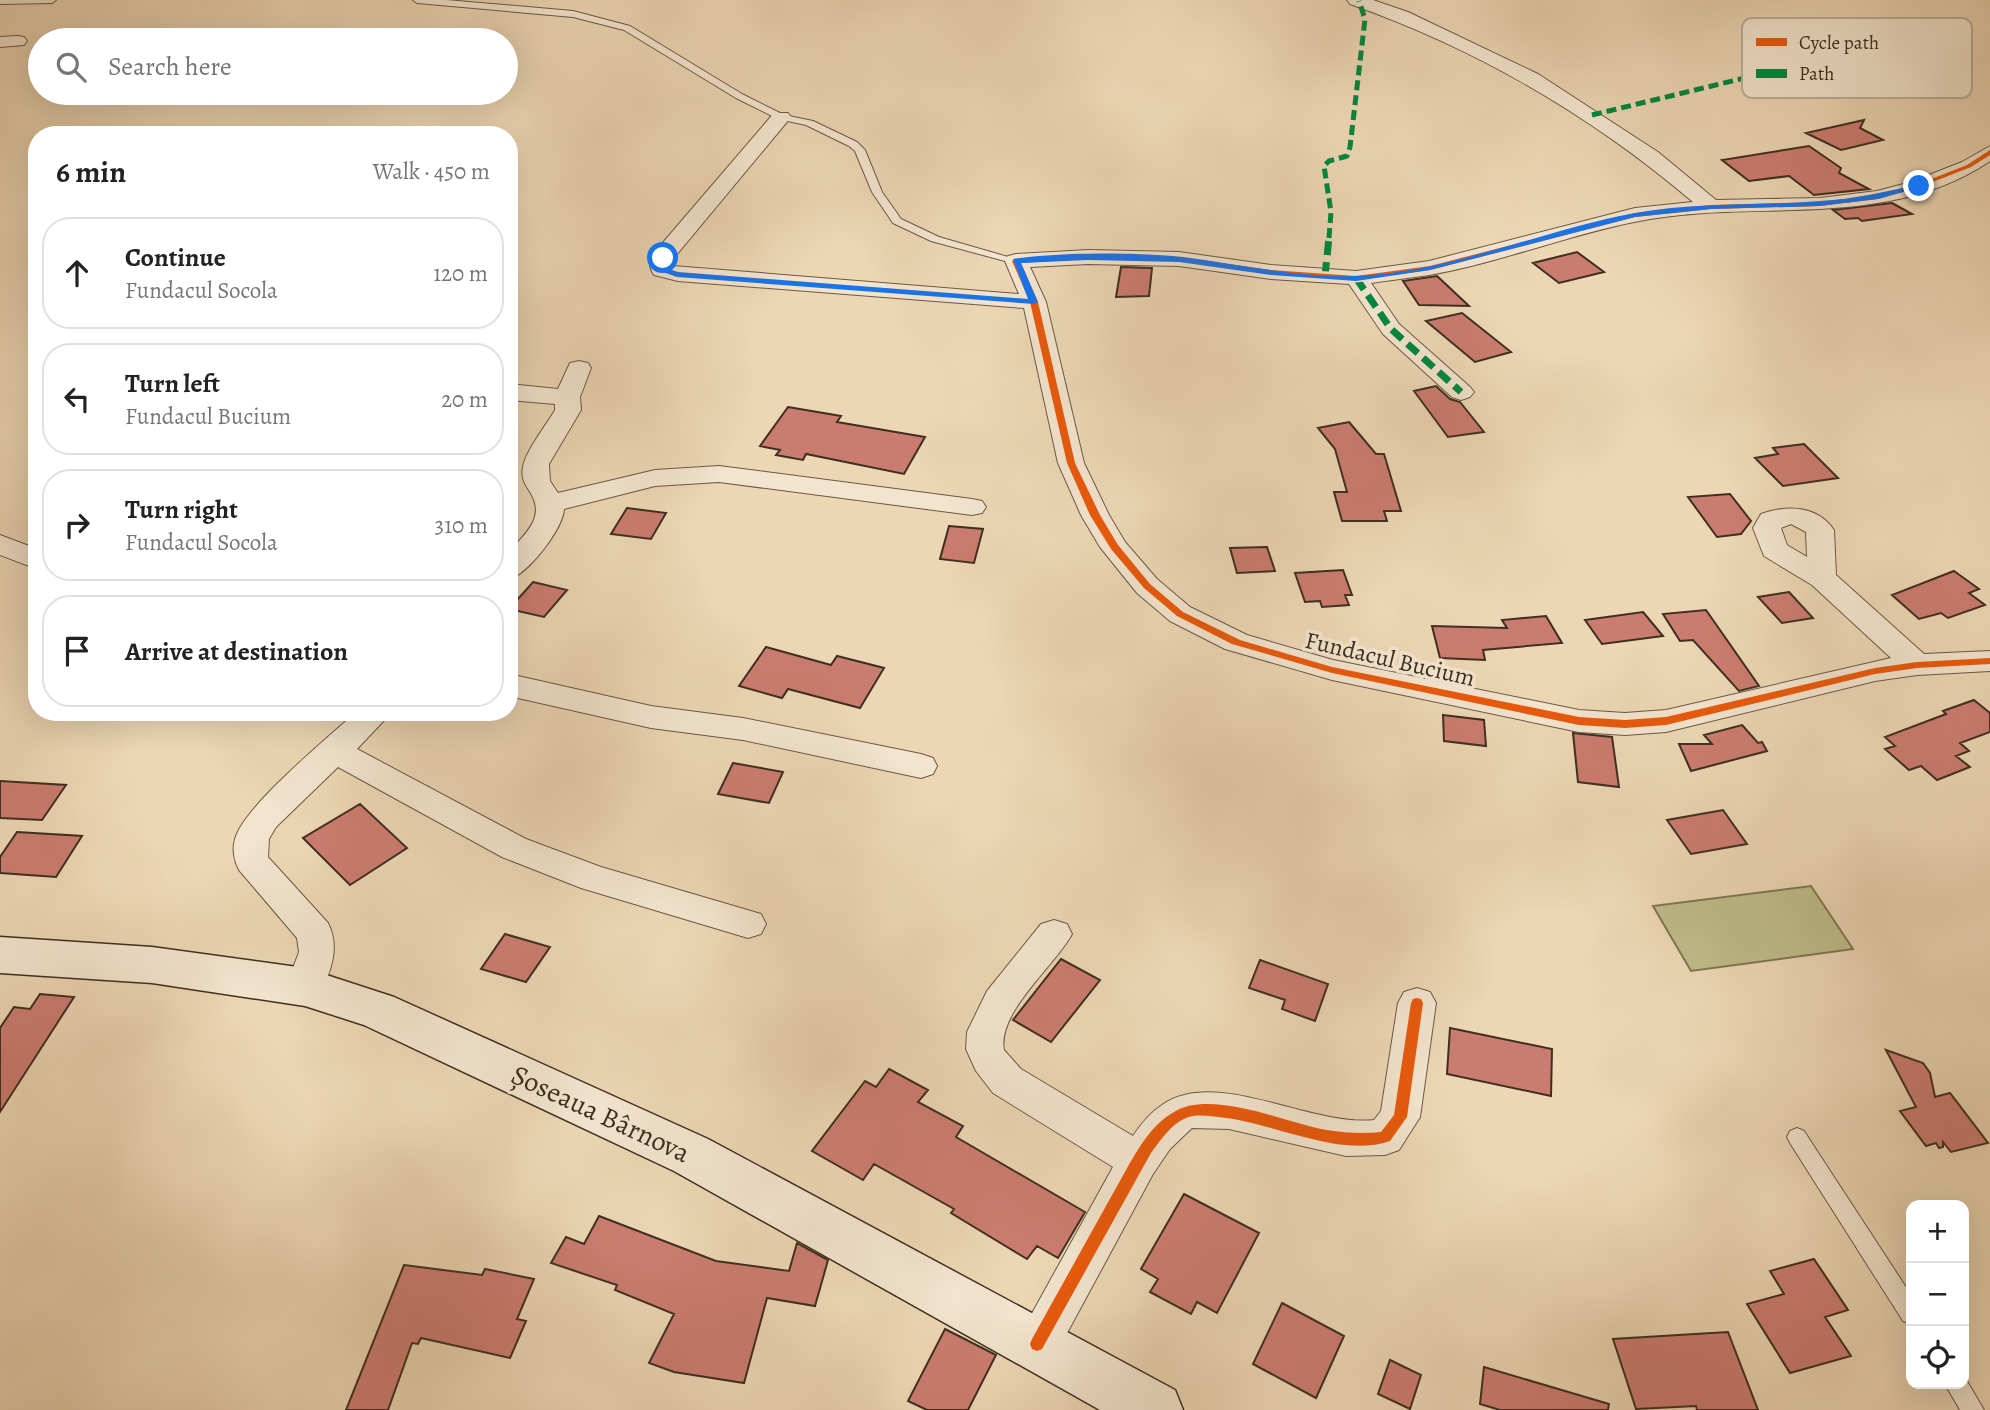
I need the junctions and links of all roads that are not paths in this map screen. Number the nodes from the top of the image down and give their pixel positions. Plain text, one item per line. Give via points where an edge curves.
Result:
1 (52, 0) edge
2 (417, 0) edge
3 (1356, 0) edge
4 (0, 1) edge
5 (781, 117) junction
6 (1990, 152) edge
7 (1711, 207) junction
8 (1016, 261) junction
9 (1356, 278) junction
10 (1034, 302) junction
11 (579, 368) dead end
12 (1461, 392) dead end
13 (518, 393) edge
14 (567, 397) junction
15 (551, 503) junction
16 (972, 507) dead end
17 (0, 544) edge
18 (28, 556) edge
19 (518, 560) edge
20 (1822, 578) dead end
21 (1990, 661) edge
22 (1917, 665) junction
23 (518, 687) edge
24 (366, 721) edge
25 (334, 751) junction
26 (921, 766) dead end
27 (748, 925) dead end
28 (1054, 934) dead end
29 (0, 955) edge
30 (305, 987) junction
31 (1417, 1003) dead end
32 (1797, 1138) dead end
33 (1139, 1161) junction
34 (1906, 1306) edge
35 (1037, 1344) junction
36 (1959, 1389) edge
37 (1155, 1410) edge
38 (1973, 1410) edge

1 - 4 lane
2 - 5 lane via 573,14 615,24
3 - 7 street via 1402,16 1531,78 1651,156
5 - 8 lane via 809,123 860,150 877,192 897,221 935,239
5 - 10 street via 663,258 662,270
6 - 7 street via 1919,186 1878,197
7 - 9 street via 1635,215 1430,268
8 - 9 street via 1179,259
8 - 10 street, Fundacul Bucium
9 - 12 street via 1391,329
10 - 22 street, Fundacul Bucium via 1071,463 1114,547 1147,586 1180,614 1236,642 1332,670 1579,721 1625,724 1666,721
11 - 14 street
13 - 14 street
14 - 15 street via 568,410 536,464 536,481
15 - 16 street via 687,473
15 - 19 street via 538,537
17 - 18 street
20 - 22 street
21 - 22 street, Fundacul Bucium
23 - 26 street via 651,717 743,729
24 - 25 street
25 - 27 street via 514,848 593,878
25 - 30 street via 264,818 252,839 251,861 315,933 317,952
28 - 33 street via 993,1012 984,1044 992,1065 1007,1081
29 - 30 main road, Șoseaua Bârnova via 152,965
30 - 35 main road, Șoseaua Bârnova via 378,1010 691,1155
31 - 33 street via 1400,1116 1385,1137 1344,1139 1202,1110 1179,1114
32 - 34 lane
33 - 35 street
35 - 37 main road, Șoseaua Bârnova
36 - 38 lane

